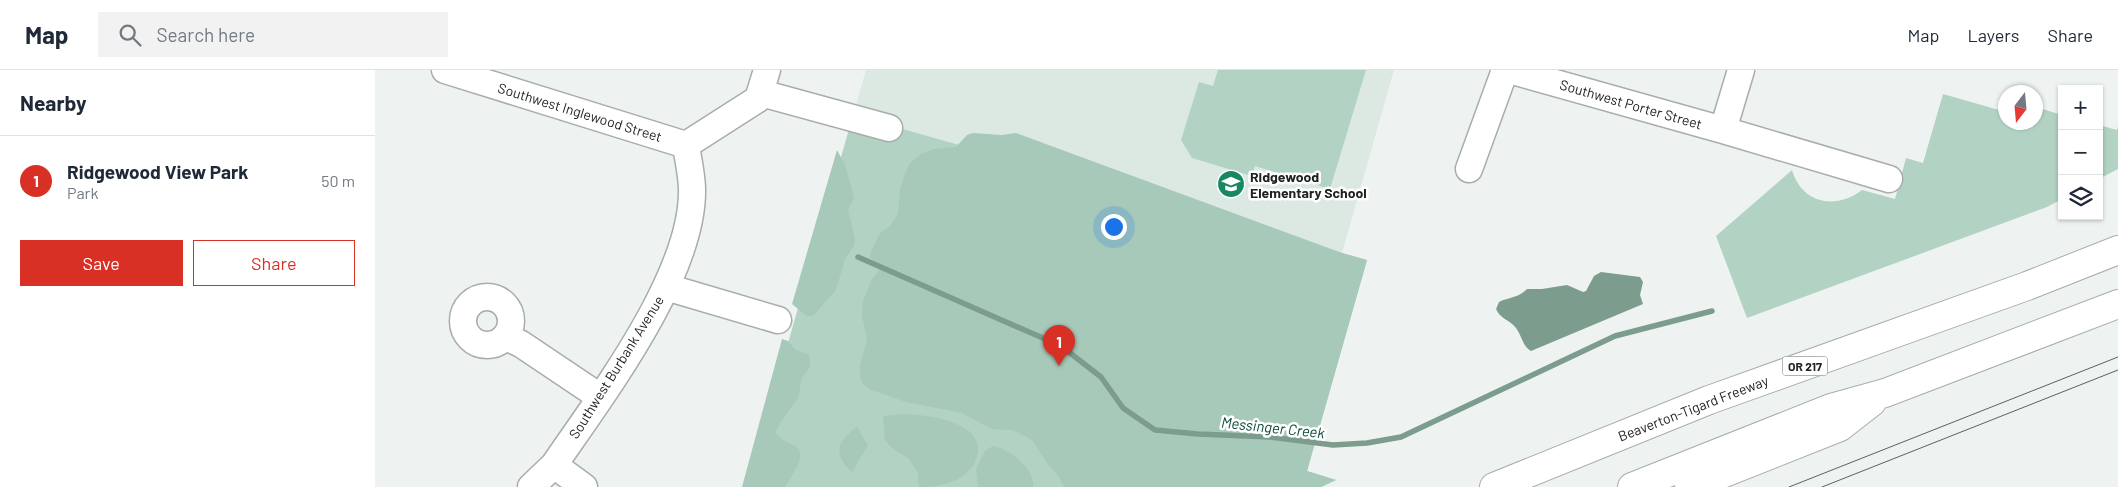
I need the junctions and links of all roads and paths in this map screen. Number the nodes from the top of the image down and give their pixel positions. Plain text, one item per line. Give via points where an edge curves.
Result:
1 (445, 70) edge
2 (1505, 70) edge
3 (1509, 70) edge
4 (1741, 70) edge
5 (764, 81) edge
6 (889, 128) dead end
7 (1723, 130) junction
8 (686, 145) junction
9 (1469, 169) dead end
10 (1889, 179) dead end
11 (2118, 250) edge
12 (666, 287) junction
13 (2118, 304) edge
14 (778, 320) dead end
15 (506, 337) dead end
16 (1885, 393) junction
17 (600, 397) junction
18 (554, 465) junction
19 (531, 487) edge
20 (584, 487) edge
21 (1494, 487) edge
22 (1632, 487) edge
23 (1689, 487) edge

1 - 8 street, Southwest Inglewood Street
2 - 9 street
3 - 7 street, Southwest Porter Street
4 - 7 street
5 - 6 street
5 - 8 street via 751,105
7 - 10 street, Southwest Porter Street
8 - 12 street, Southwest Burbank Avenue via 692,191 686,235
11 - 21 highway, Beaverton-Tigard Freeway / OR 217 via 1709,400
12 - 14 street
12 - 17 street, Southwest Burbank Avenue
13 - 16 highway
15 - 17 street
16 - 22 highway via 1831,408
16 - 23 highway via 1840,427
17 - 18 street, Southwest Burbank Avenue
18 - 19 street, Southwest Burbank Avenue
18 - 20 street

